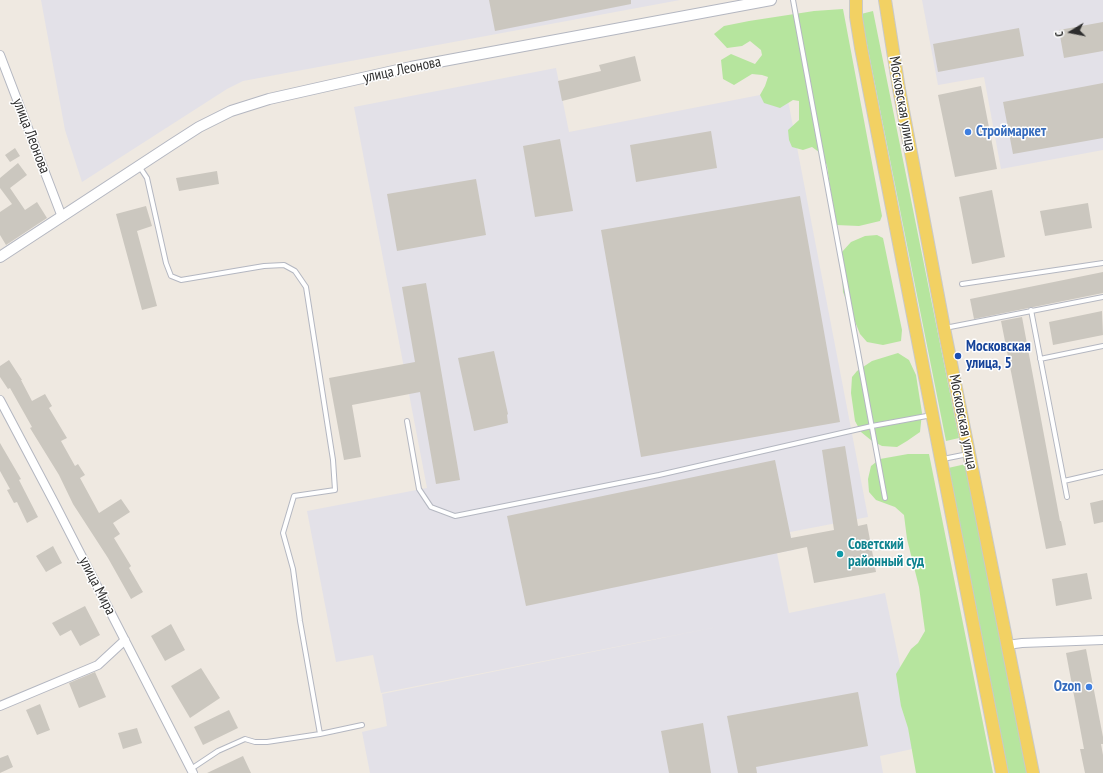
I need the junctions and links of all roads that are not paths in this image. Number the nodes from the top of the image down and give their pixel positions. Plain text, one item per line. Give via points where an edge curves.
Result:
1 (771, 0) edge
2 (793, 0) edge
3 (856, 0) edge
4 (885, 0) edge
5 (0, 55) edge
6 (139, 166) junction
7 (60, 218) junction
8 (0, 257) edge
9 (1103, 263) edge
10 (962, 284) dead end
11 (1103, 297) edge
12 (1031, 310) junction
13 (944, 328) junction
14 (1103, 346) edge
15 (1040, 359) junction
16 (0, 400) edge
17 (933, 415) junction
18 (407, 421) dead end
19 (872, 426) junction
20 (969, 454) junction
21 (941, 460) junction
22 (1103, 472) edge
23 (1064, 480) junction
24 (1067, 497) dead end
25 (885, 498) dead end
26 (125, 640) junction
27 (1103, 640) edge
28 (1007, 645) junction
29 (0, 706) edge
30 (362, 725) dead end
31 (320, 734) junction
32 (192, 771) edge
33 (1002, 773) edge
34 (1033, 773) edge

1 - 6 street, улица Леонова via 411,67 269,99 225,114 199,127
2 - 19 lane
3 - 17 main road, Московская улица via 861,48
4 - 13 main road, Московская улица
5 - 7 street, улица Леонова
6 - 7 street, улица Леонова
6 - 31 lane via 147,178 171,276 181,280 284,265 295,271 306,287 335,490 294,496 283,532 293,570
7 - 8 street
9 - 10 lane
11 - 12 lane
12 - 13 lane
12 - 15 lane
13 - 20 main road, Московская улица
14 - 15 lane
15 - 23 lane
16 - 26 street, улица Мира
17 - 19 lane
17 - 21 main road, Московская улица
18 - 19 lane via 418,488 431,507 455,516 659,475
19 - 25 lane
20 - 21 lane
20 - 28 main road, Московская улица
21 - 33 main road, Московская улица
22 - 23 lane
23 - 24 lane
26 - 29 street via 98,665
26 - 32 street, улица Мира
27 - 28 street
28 - 34 main road, Московская улица
30 - 31 lane
31 - 32 lane via 267,742 245,739 218,751

